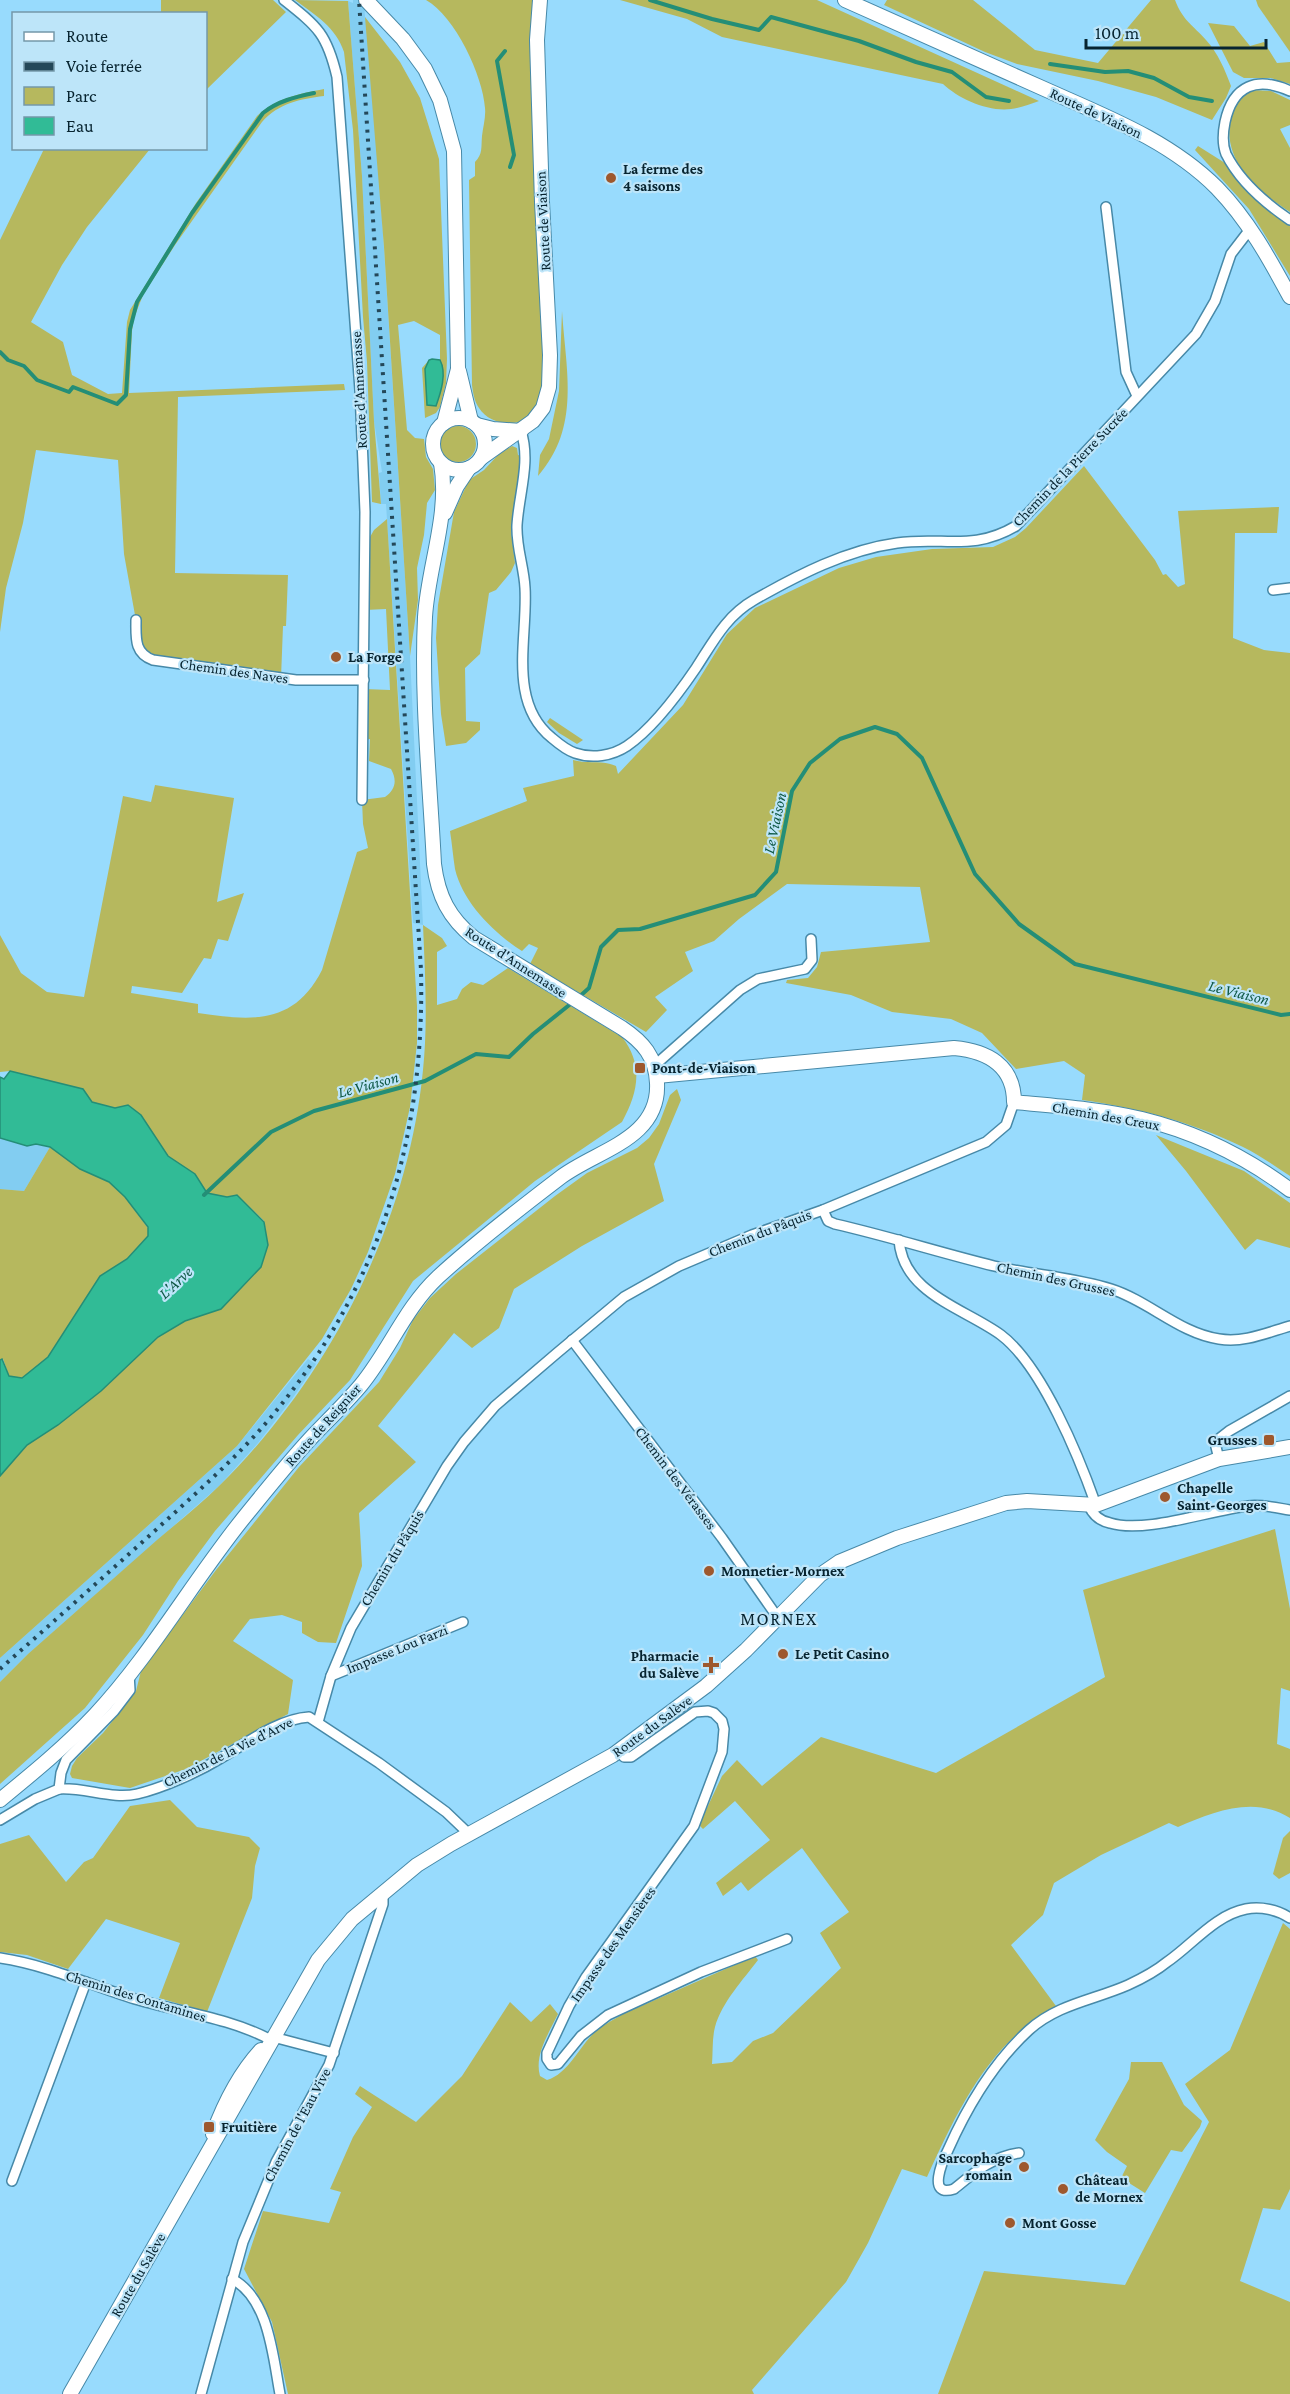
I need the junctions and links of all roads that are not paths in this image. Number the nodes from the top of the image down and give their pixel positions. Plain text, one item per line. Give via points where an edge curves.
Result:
1 (284, 0) edge
2 (366, 0) edge
3 (540, 0) edge
4 (846, 0) edge
5 (1290, 92) edge
6 (1106, 207) dead end
7 (1290, 220) edge
8 (1251, 228) junction
9 (1290, 297) edge
10 (458, 369) junction
11 (1137, 396) junction
12 (444, 423) junction
13 (474, 423) junction
14 (520, 431) junction
15 (481, 458) junction
16 (441, 463) junction
17 (469, 468) junction
18 (440, 526) junction
19 (1290, 588) edge
20 (1273, 590) dead end
21 (136, 620) dead end
22 (364, 680) junction
23 (362, 800) dead end
24 (811, 939) dead end
25 (656, 1071) junction
26 (1014, 1102) junction
27 (1290, 1190) edge
28 (823, 1210) junction
29 (899, 1240) junction
30 (1290, 1326) edge
31 (572, 1340) junction
32 (1290, 1396) edge
33 (1290, 1447) edge
34 (1219, 1459) junction
35 (1093, 1505) junction
36 (1290, 1510) edge
37 (778, 1618) junction
38 (463, 1622) dead end
39 (129, 1674) junction
40 (332, 1676) junction
41 (318, 1722) junction
42 (619, 1751) junction
43 (59, 1789) junction
44 (0, 1800) edge
45 (0, 1820) edge
46 (469, 1834) junction
47 (383, 1892) junction
48 (1290, 1918) edge
49 (787, 1939) dead end
50 (0, 1958) edge
51 (86, 1982) junction
52 (272, 2039) junction
53 (334, 2053) junction
54 (1019, 2153) dead end
55 (12, 2181) dead end
56 (232, 2279) junction
57 (70, 2394) edge
58 (201, 2394) edge
59 (280, 2394) edge

1 - 22 street, Route d'Annemasse via 321,32 337,77 365,501
2 - 10 main road, Route d'Annemasse via 420,61 448,126 454,152
3 - 14 main road, Route de Viaison via 537,27 549,387 539,415
4 - 8 main road, Route de Viaison via 1162,145 1209,181
5 - 7 street via 1274,85 1248,86 1238,92 1224,129 1224,146 1238,172 1253,191
6 - 11 street via 1126,372
8 - 9 main road, Route de Viaison
8 - 11 street, Chemin de la Pierre Sucrée via 1231,254 1206,320
10 - 12 main road, Route d'Annemasse
10 - 13 main road, Route d'Annemasse via 465,404
11 - 14 street, Chemin de la Pierre Sucrée via 1033,510 1005,532 980,541 930,540 858,551 752,601 726,624 695,670 643,732 620,750 594,757 569,751 548,735 532,716 527,698 523,662 525,588 517,527 526,454
12 - 13 main road via 457,418
12 - 16 main road, Route d'Annemasse via 433,443
13 - 14 main road
13 - 15 main road, Route d'Annemasse via 485,441
14 - 15 main road, Route de Viaison
15 - 17 main road, Route d'Annemasse
16 - 17 main road via 454,470
16 - 18 main road, Route d'Annemasse
17 - 18 main road, Route d'Annemasse
18 - 25 main road, Route d'Annemasse via 428,591 425,643 436,881 447,910 461,928 511,962 622,1028 646,1049
19 - 20 street
21 - 22 street, Chemin des Naves via 137,647 153,660 296,680
22 - 23 street, Route d'Annemasse
24 - 25 street via 812,960 806,969 765,977 740,990
25 - 26 main road via 961,1049 978,1051 998,1063 1012,1083
25 - 39 main road, Route de Reignier via 655,1104 636,1133 568,1173 425,1289 362,1384 288,1463 241,1521
26 - 27 main road, Chemin des Creux via 1163,1125 1246,1160
26 - 28 street, Chemin du Pâquis via 1006,1125 986,1143
28 - 29 street, Chemin des Grusses via 828,1221 835,1224
28 - 31 street, Chemin du Pâquis via 679,1266 624,1297
29 - 30 street, Chemin des Grusses via 997,1266 1107,1288 1208,1336 1245,1339
29 - 35 street via 900,1256 914,1277 942,1301 1004,1338 1034,1373 1082,1465
31 - 37 street, Chemin des Vérasses
31 - 40 street, Chemin du Pâquis via 495,1406 447,1466 360,1612
32 - 34 street via 1222,1435 1216,1446
33 - 34 main road, Route du Salève
34 - 35 main road, Route du Salève
35 - 36 street via 1099,1519 1125,1526 1252,1505
35 - 37 main road, Route du Salève via 1006,1503 897,1538 827,1570
37 - 42 main road, Route du Salève via 714,1680
38 - 40 street, Impasse Lou Farzi
39 - 43 street via 130,1690 66,1760
39 - 44 main road, Route de Reignier via 68,1742
40 - 41 street, Chemin du Pâquis
41 - 43 street, Chemin de la Vie d'Arve via 309,1717 283,1724 219,1760 138,1794
41 - 46 street via 446,1812
42 - 46 main road, Route du Salève
42 - 49 street, Impasse des Mensières via 624,1757 631,1757 702,1710 718,1716 724,1729 722,1752 694,1826 574,1996 547,2053 550,2065 558,2064 581,2036 608,2015 701,1972
43 - 45 street, Chemin de la Vie d'Arve
46 - 47 main road, Route du Salève
47 - 52 main road, Route du Salève via 327,1947
47 - 53 street, Chemin de l'Eau Vive via 383,1904
48 - 54 street via 1260,1908 1237,1912 1213,1925 1167,1963 1129,1985 1075,2002 1046,2017 1013,2046 972,2101 943,2159 937,2178 939,2185 949,2191 981,2166
50 - 51 street, Chemin des Contamines via 29,1962
51 - 52 street, Chemin des Contamines
51 - 55 street
52 - 53 street, Chemin des Contamines
52 - 57 main road, Route du Salève via 245,2070 228,2098 205,2156
53 - 56 street, Chemin de l'Eau Vive via 276,2162
56 - 58 street, Chemin de l'Eau Vive
56 - 59 street via 244,2288 262,2315

